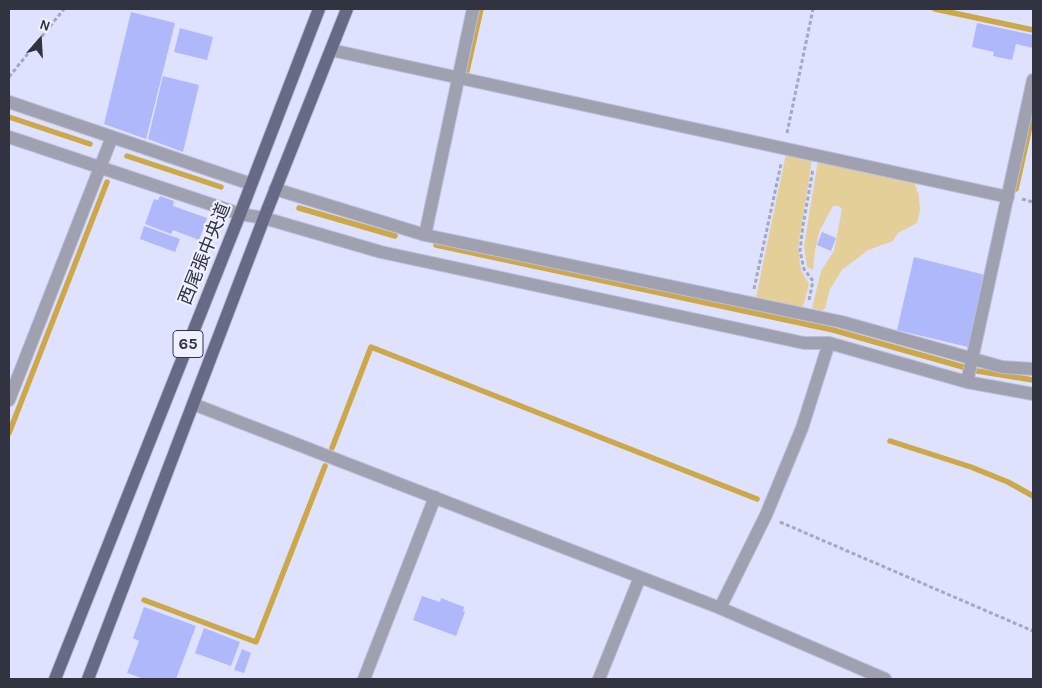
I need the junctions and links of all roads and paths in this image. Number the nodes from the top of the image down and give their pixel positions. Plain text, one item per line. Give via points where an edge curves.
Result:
1 (64, 9) edge
2 (319, 9) edge
3 (347, 9) edge
4 (473, 9) edge
5 (331, 50) junction
6 (9, 77) edge
7 (458, 78) junction
8 (1033, 80) edge
9 (9, 102) edge
10 (9, 137) edge
11 (112, 137) junction
12 (816, 156) junction
13 (100, 168) junction
14 (251, 184) junction
15 (275, 189) junction
16 (1008, 196) junction
17 (240, 214) junction
18 (264, 218) junction
19 (425, 235) junction
20 (805, 314) junction
21 (829, 343) junction
22 (972, 359) junction
23 (1033, 369) edge
24 (967, 382) junction
25 (1033, 394) edge
26 (9, 400) edge
27 (194, 404) junction
28 (435, 497) junction
29 (766, 515) junction
30 (640, 577) junction
31 (720, 608) junction
32 (1033, 631) edge
33 (55, 679) edge
34 (88, 679) edge
35 (364, 679) edge
36 (599, 679) edge
37 (885, 679) edge

1 - 6 path
2 - 14 main road, 西尾張中央道 / 65
3 - 5 main road, 65
4 - 7 street
5 - 7 street
5 - 15 main road, 65
7 - 12 street
7 - 19 street
8 - 16 street
9 - 11 street
10 - 13 street
11 - 13 street
11 - 14 street
12 - 16 street
12 - 20 path via 800,251 804,269 813,281
13 - 17 street
13 - 26 street
14 - 17 main road, 西尾張中央道 / 65
15 - 18 main road, 65
15 - 19 street
16 - 22 street
17 - 18 street
17 - 33 main road, 西尾張中央道 / 65
18 - 21 street via 381,252 804,343
18 - 27 main road, 65
19 - 20 street
20 - 22 street
21 - 24 street
21 - 29 street via 802,428
22 - 23 street
22 - 24 street
24 - 25 street
27 - 28 street
27 - 34 main road, 65
28 - 30 street
28 - 35 street
29 - 31 street
29 - 32 path
30 - 31 street
30 - 36 street
31 - 37 street

